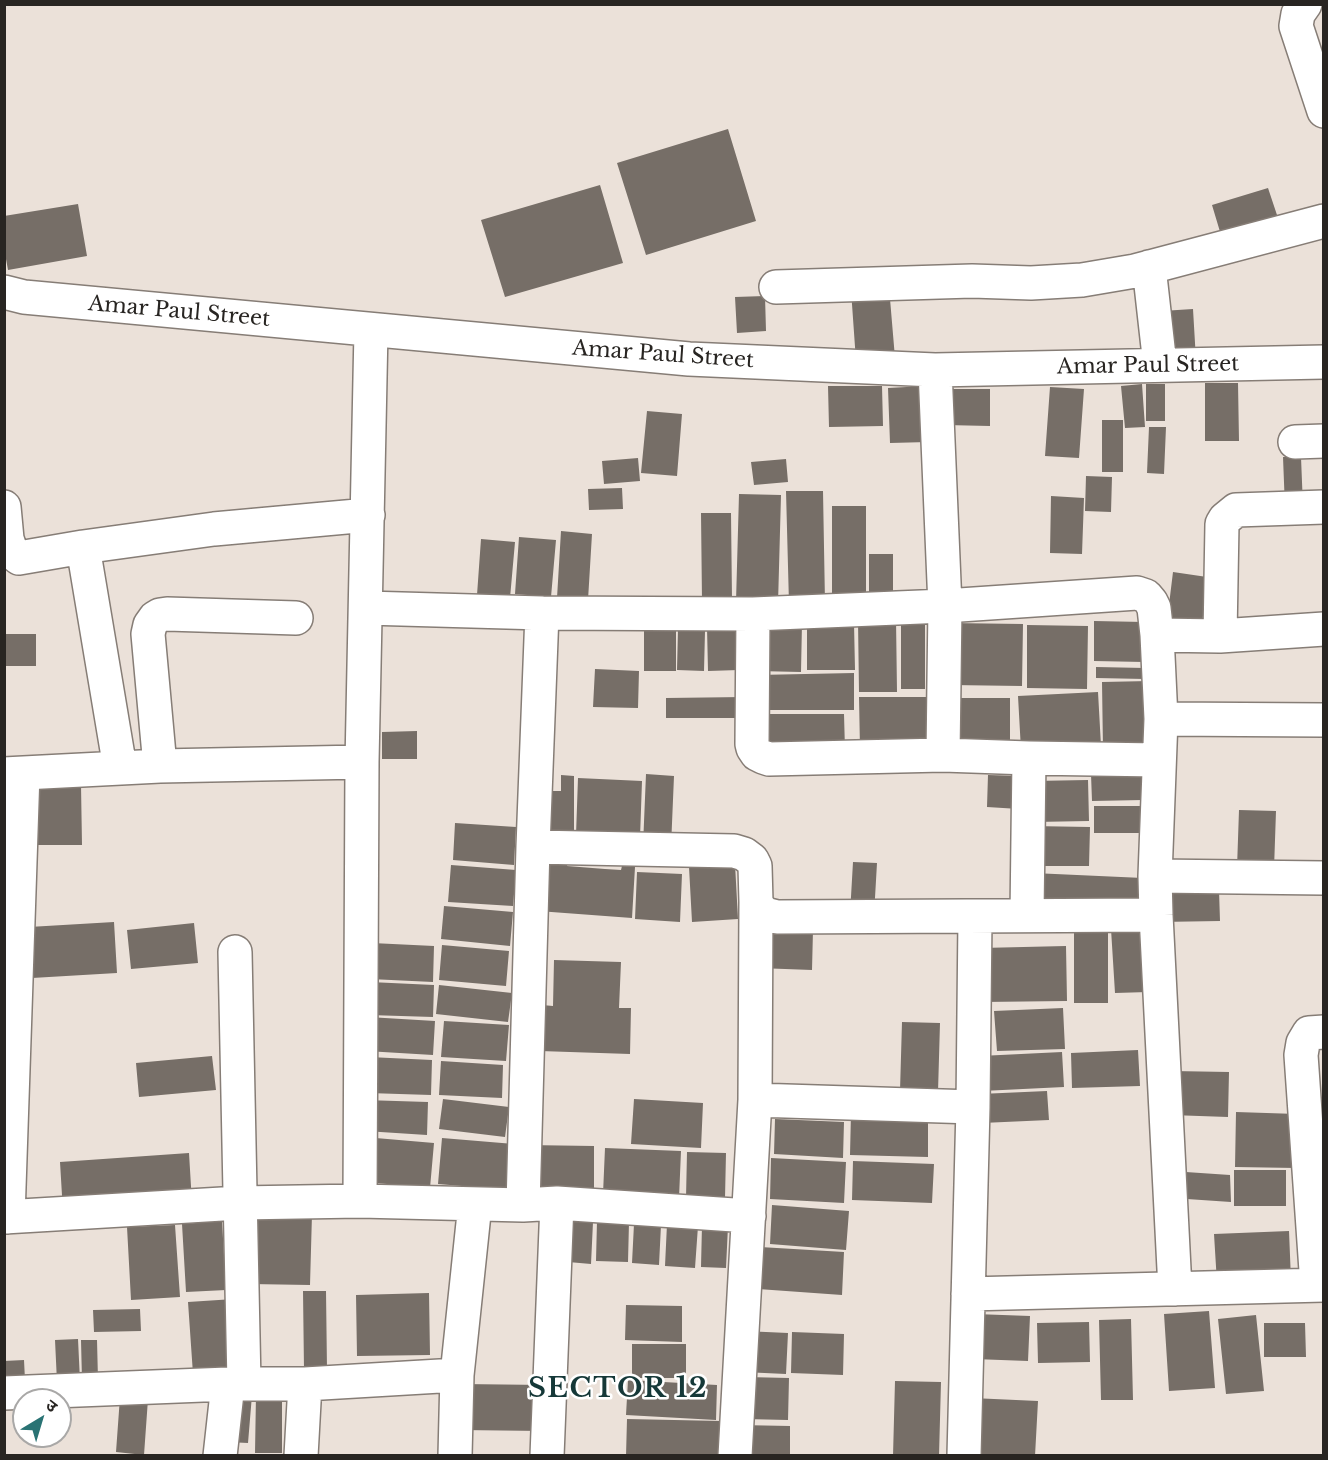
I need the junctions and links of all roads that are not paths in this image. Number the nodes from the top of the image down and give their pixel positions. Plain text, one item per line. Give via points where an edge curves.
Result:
1 (1305, 4) edge
2 (1323, 111) edge
3 (1323, 221) edge
4 (1149, 267) junction
5 (776, 287) dead end
6 (4, 292) edge
7 (372, 330) junction
8 (1323, 362) edge
9 (1160, 365) junction
10 (935, 370) junction
11 (4, 507) edge
12 (1323, 507) edge
13 (368, 515) junction
14 (83, 547) junction
15 (945, 606) junction
16 (366, 608) junction
17 (542, 613) junction
18 (753, 614) junction
19 (297, 618) dead end
20 (1323, 628) edge
21 (1157, 635) junction
22 (1220, 636) junction
23 (1161, 719) junction
24 (1323, 720) edge
25 (943, 754) junction
26 (1029, 758) junction
27 (1159, 760) junction
28 (362, 762) junction
29 (160, 766) junction
30 (120, 768) junction
31 (14, 773) edge
32 (533, 847) junction
33 (1155, 876) junction
34 (1323, 878) edge
35 (756, 902) junction
36 (1027, 915) junction
37 (1156, 915) junction
38 (975, 917) junction
39 (235, 952) dead end
40 (1323, 1032) edge
41 (755, 1100) junction
42 (973, 1107) junction
43 (360, 1201) junction
44 (239, 1203) junction
45 (557, 1203) junction
46 (474, 1204) junction
47 (523, 1205) junction
48 (749, 1216) junction
49 (6, 1217) edge
50 (1320, 1285) edge
51 (1174, 1288) junction
52 (968, 1294) junction
53 (457, 1375) junction
54 (236, 1384) junction
55 (305, 1384) junction
56 (4, 1393) edge
57 (220, 1455) edge
58 (301, 1455) edge
59 (455, 1455) edge
60 (547, 1455) edge
61 (735, 1455) edge
62 (964, 1455) edge

1 - 2 street via 1296,26
3 - 4 street
4 - 5 street via 1082,280 1031,283
4 - 9 street
6 - 7 street, Amar Paul Street
7 - 10 street, Amar Paul Street via 689,359
7 - 13 street
8 - 9 street, Amar Paul Street
9 - 10 street, Amar Paul Street
10 - 15 street
11 - 14 street via 10,548 19,558
12 - 22 street via 1236,510 1225,519
13 - 14 street via 214,529
13 - 16 street
14 - 30 street
15 - 18 street
15 - 21 street via 1137,593 1146,596 1154,608
15 - 25 street
16 - 17 street
16 - 28 street
17 - 18 street
17 - 32 street
18 - 25 street via 752,744 757,754 770,759
19 - 29 street via 167,614 154,618 148,634
20 - 22 street
21 - 22 street
21 - 23 street
23 - 24 street
23 - 27 street
25 - 26 street
26 - 27 street
26 - 36 street
27 - 33 street
28 - 29 street
28 - 43 street
29 - 30 street
30 - 31 street
31 - 49 street
32 - 35 street via 734,851 744,854 755,866
32 - 47 street
33 - 34 street
33 - 37 street
35 - 38 street via 765,914 777,917
35 - 41 street
36 - 37 street
36 - 38 street
37 - 51 street
38 - 42 street
39 - 44 street
40 - 50 street via 1309,1033 1301,1055
41 - 42 street
41 - 48 street
42 - 52 street
43 - 44 street
43 - 46 street
44 - 49 street
44 - 54 street
45 - 47 street
45 - 48 street
45 - 60 street
46 - 47 street
46 - 53 street
48 - 61 street
50 - 51 street
51 - 52 street
52 - 62 street
53 - 55 street
53 - 59 street
54 - 55 street
54 - 56 street
54 - 57 street
55 - 58 street

